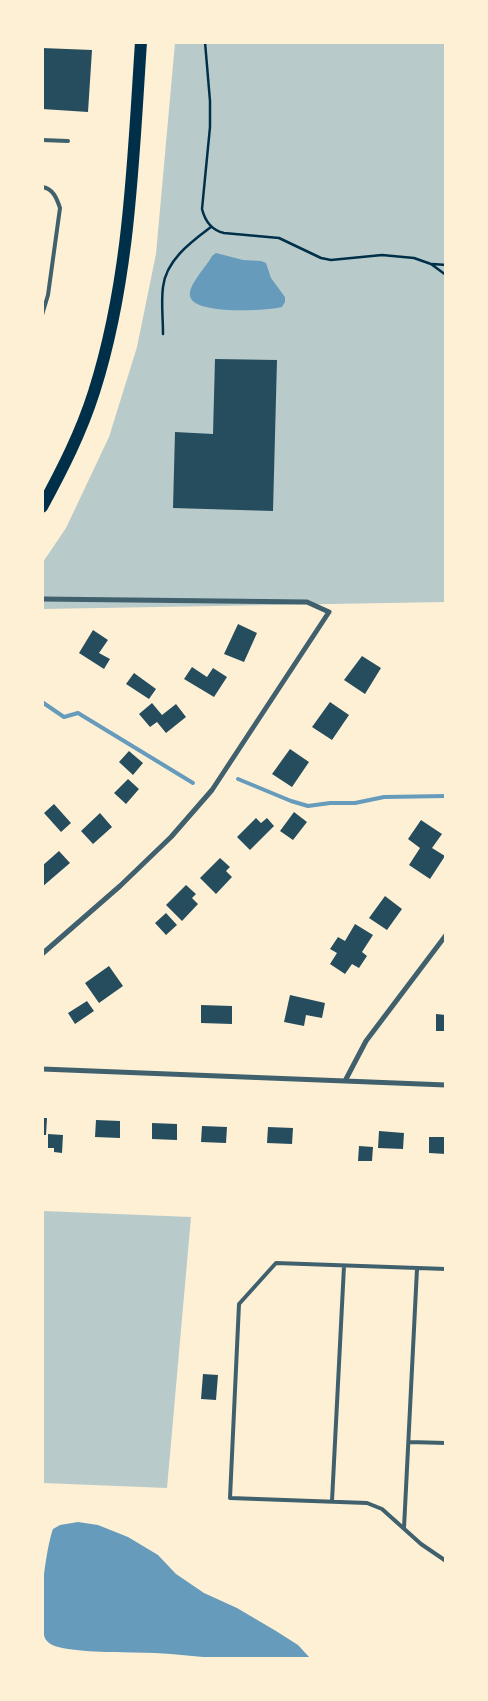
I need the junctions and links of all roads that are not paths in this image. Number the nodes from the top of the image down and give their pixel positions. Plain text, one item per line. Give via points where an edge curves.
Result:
1 (141, 42) edge
2 (42, 140) edge
3 (68, 141) dead end
4 (42, 187) edge
5 (42, 315) edge
6 (42, 507) edge
7 (42, 599) edge
8 (446, 935) edge
9 (42, 954) edge
10 (42, 1069) edge
11 (345, 1081) junction
12 (446, 1085) edge
13 (344, 1266) junction
14 (417, 1269) junction
15 (446, 1270) edge
16 (408, 1442) junction
17 (446, 1443) edge
18 (332, 1502) junction
19 (404, 1528) junction
20 (446, 1561) edge

1 - 6 main road via 129,220 113,322 94,393 70,454
2 - 3 lane
4 - 5 lane via 47,187 56,196 60,208 48,295
7 - 9 street via 307,602 329,612 212,790 171,837
8 - 11 street via 366,1041
10 - 11 street
11 - 12 street
13 - 14 lane
13 - 18 lane
13 - 18 lane via 276,1263 239,1304 230,1498
14 - 15 lane
14 - 16 lane
16 - 17 lane
16 - 19 lane
18 - 19 lane via 375,1505
19 - 20 lane

